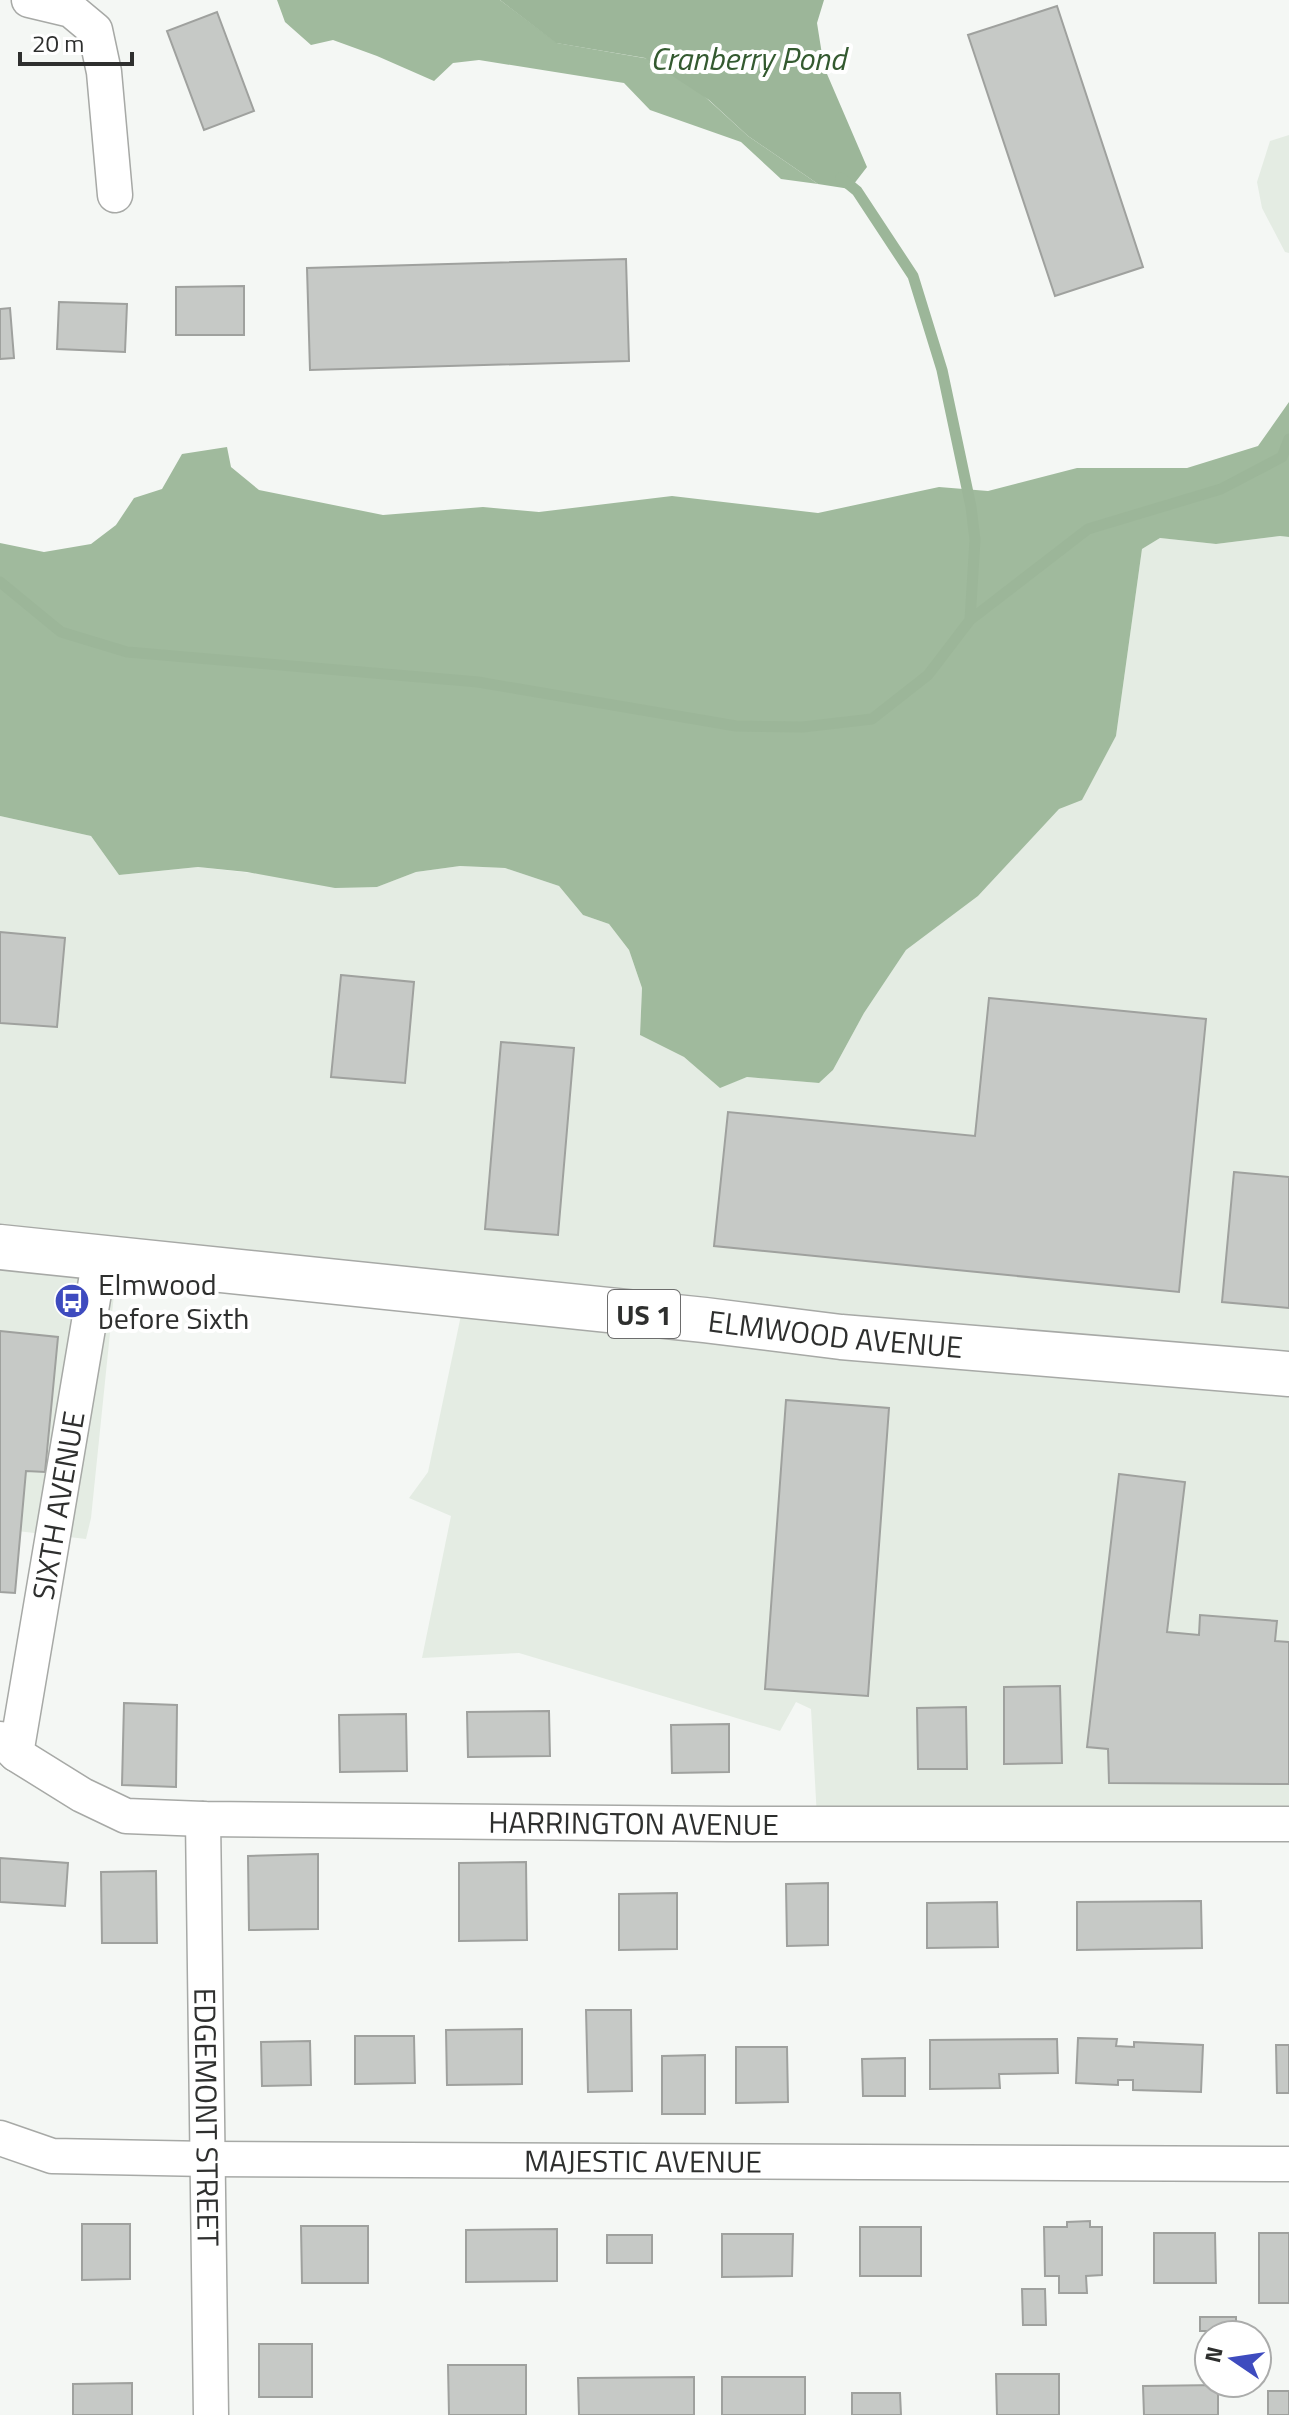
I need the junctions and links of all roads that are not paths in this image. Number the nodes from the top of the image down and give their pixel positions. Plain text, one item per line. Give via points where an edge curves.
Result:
1 (29, 0) edge
2 (115, 195) dead end
3 (0, 1247) edge
4 (100, 1257) junction
5 (1289, 1374) edge
6 (8, 1746) edge
7 (203, 1819) junction
8 (1289, 1824) edge
9 (0, 2138) edge
10 (208, 2159) junction
11 (1289, 2164) edge
12 (211, 2415) edge

1 - 2 street via 71,10 95,30
3 - 4 main road, ELMWOOD AVENUE / US 1
4 - 5 main road, ELMWOOD AVENUE / US 1 via 841,1337
4 - 6 street, SIXTH AVENUE
6 - 7 street, HARRINGTON AVENUE via 82,1795 126,1816
7 - 8 street, HARRINGTON AVENUE
7 - 10 street, EDGEMONT STREET
9 - 10 street, MAJESTIC AVENUE via 52,2156
10 - 11 street, MAJESTIC AVENUE
10 - 12 street, EDGEMONT STREET

